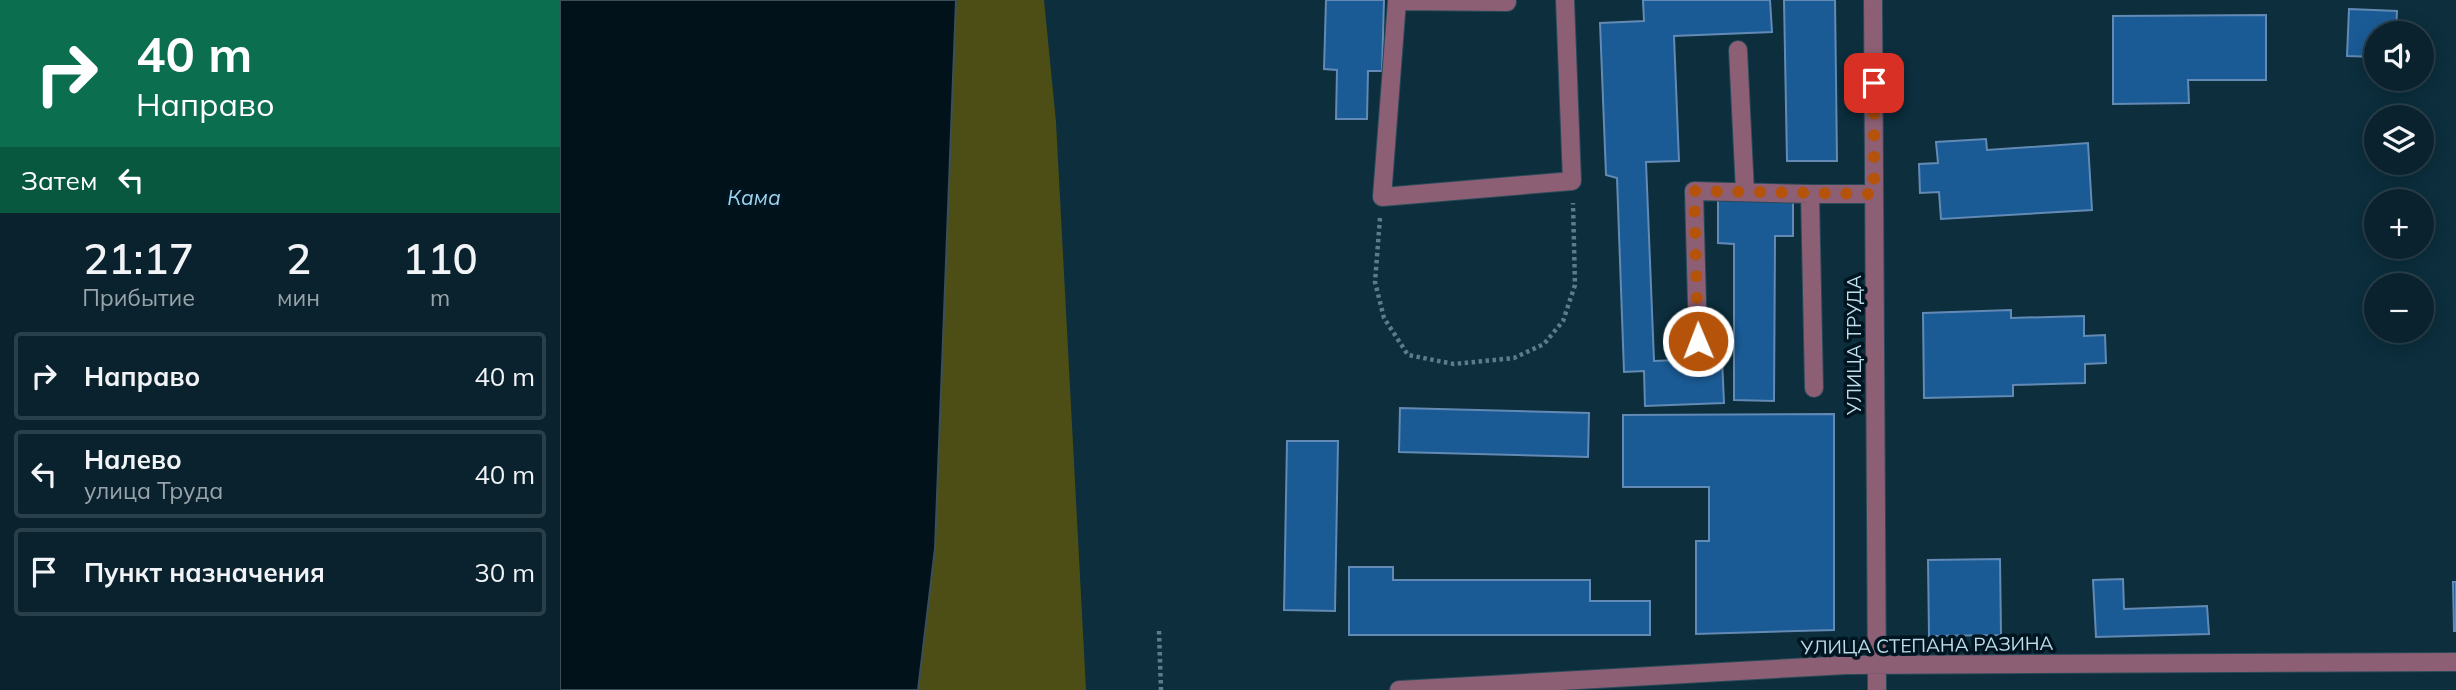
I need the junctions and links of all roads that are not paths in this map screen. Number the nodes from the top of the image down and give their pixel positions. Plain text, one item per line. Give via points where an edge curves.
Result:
1 (1565, 0) edge
2 (1873, 0) edge
3 (1507, 2) dead end
4 (1738, 50) dead end
5 (1745, 192) junction
6 (1810, 194) junction
7 (1874, 194) junction
8 (1698, 341) dead end
9 (1814, 388) dead end
10 (2456, 662) edge
11 (1876, 664) junction
12 (1399, 690) edge
13 (1877, 690) edge

1 - 3 street via 1572,181 1382,197 1397,1
2 - 7 street, УЛИЦА ТРУДА
4 - 5 street
5 - 6 street
5 - 8 street via 1694,191
6 - 7 street
6 - 9 street
7 - 11 street, УЛИЦА ТРУДА
10 - 11 street, УЛИЦА СТЕПАНА РАЗИНА
11 - 12 street, УЛИЦА СТЕПАНА РАЗИНА
11 - 13 street, УЛИЦА ТРУДА

